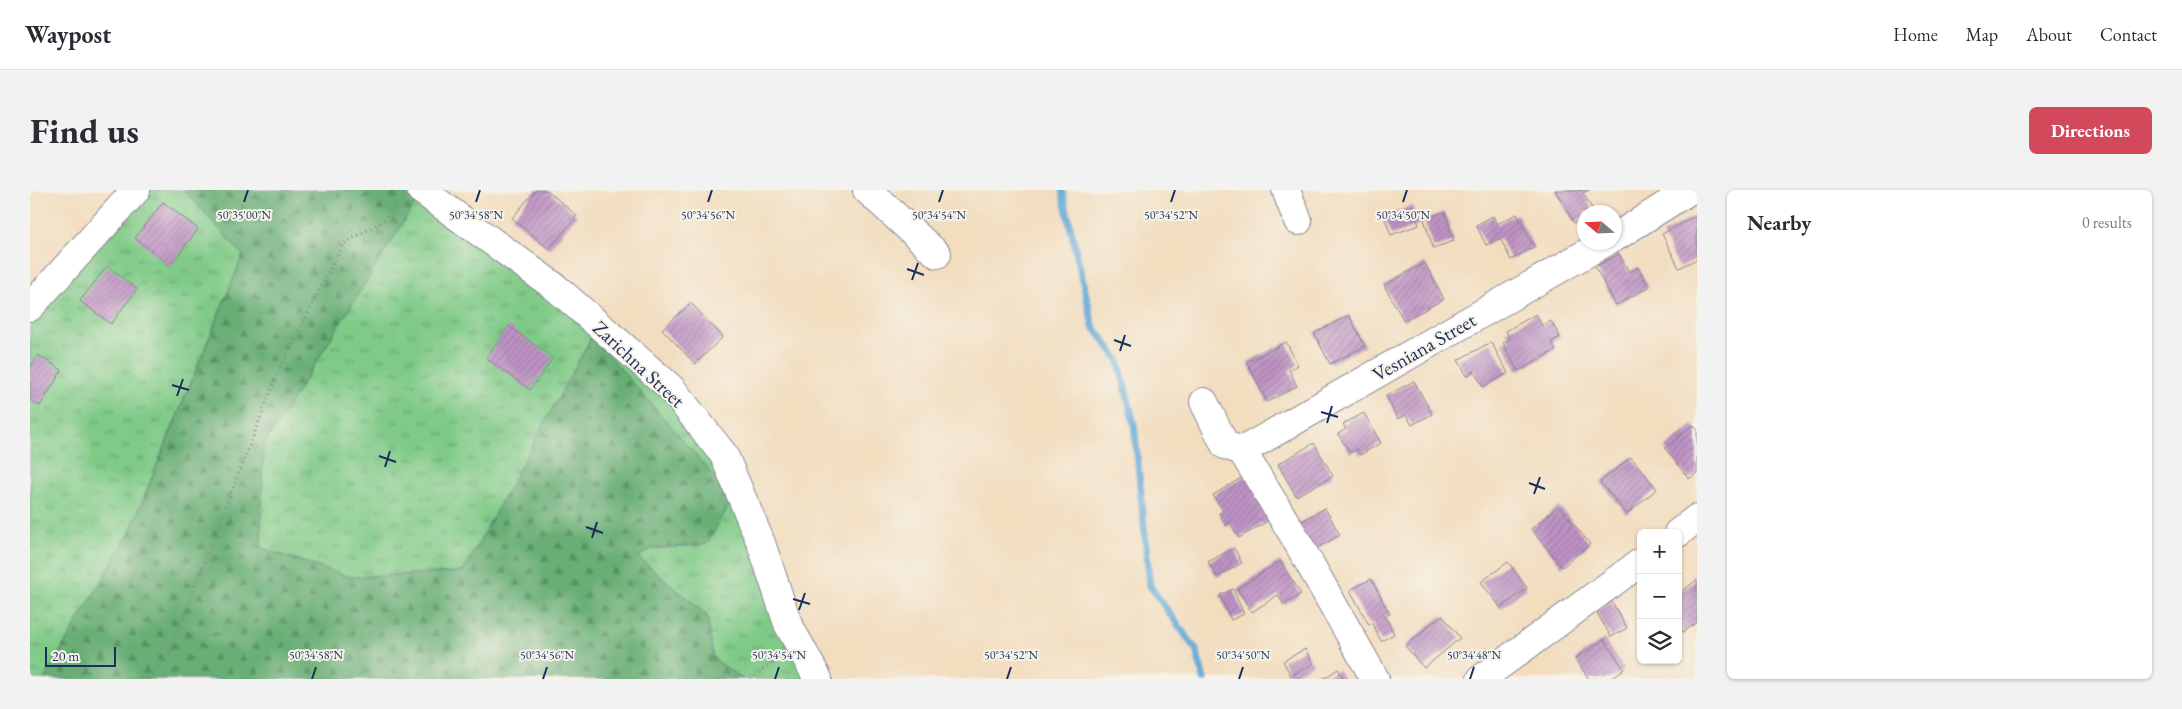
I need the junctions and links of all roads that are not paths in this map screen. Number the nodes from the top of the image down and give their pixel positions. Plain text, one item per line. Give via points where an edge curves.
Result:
1 (136, 190) edge
2 (867, 190) edge
3 (1286, 190) edge
4 (1690, 190) edge
5 (411, 193) edge
6 (1298, 222) dead end
7 (1622, 233) edge
8 (1592, 250) edge
9 (937, 254) dead end
10 (30, 307) edge
11 (1204, 402) dead end
12 (1242, 451) junction
13 (1697, 518) edge
14 (1682, 530) edge
15 (1637, 565) edge
16 (818, 679) edge
17 (1375, 679) edge
18 (1481, 679) edge

1 - 10 street
2 - 9 street
3 - 6 street
4 - 7 street
5 - 16 street, Zarichna Street via 555,287 671,388 724,455 760,543 788,624
8 - 12 street, Vesniana Street
11 - 12 street via 1225,445
12 - 17 street
13 - 14 street
15 - 18 street

